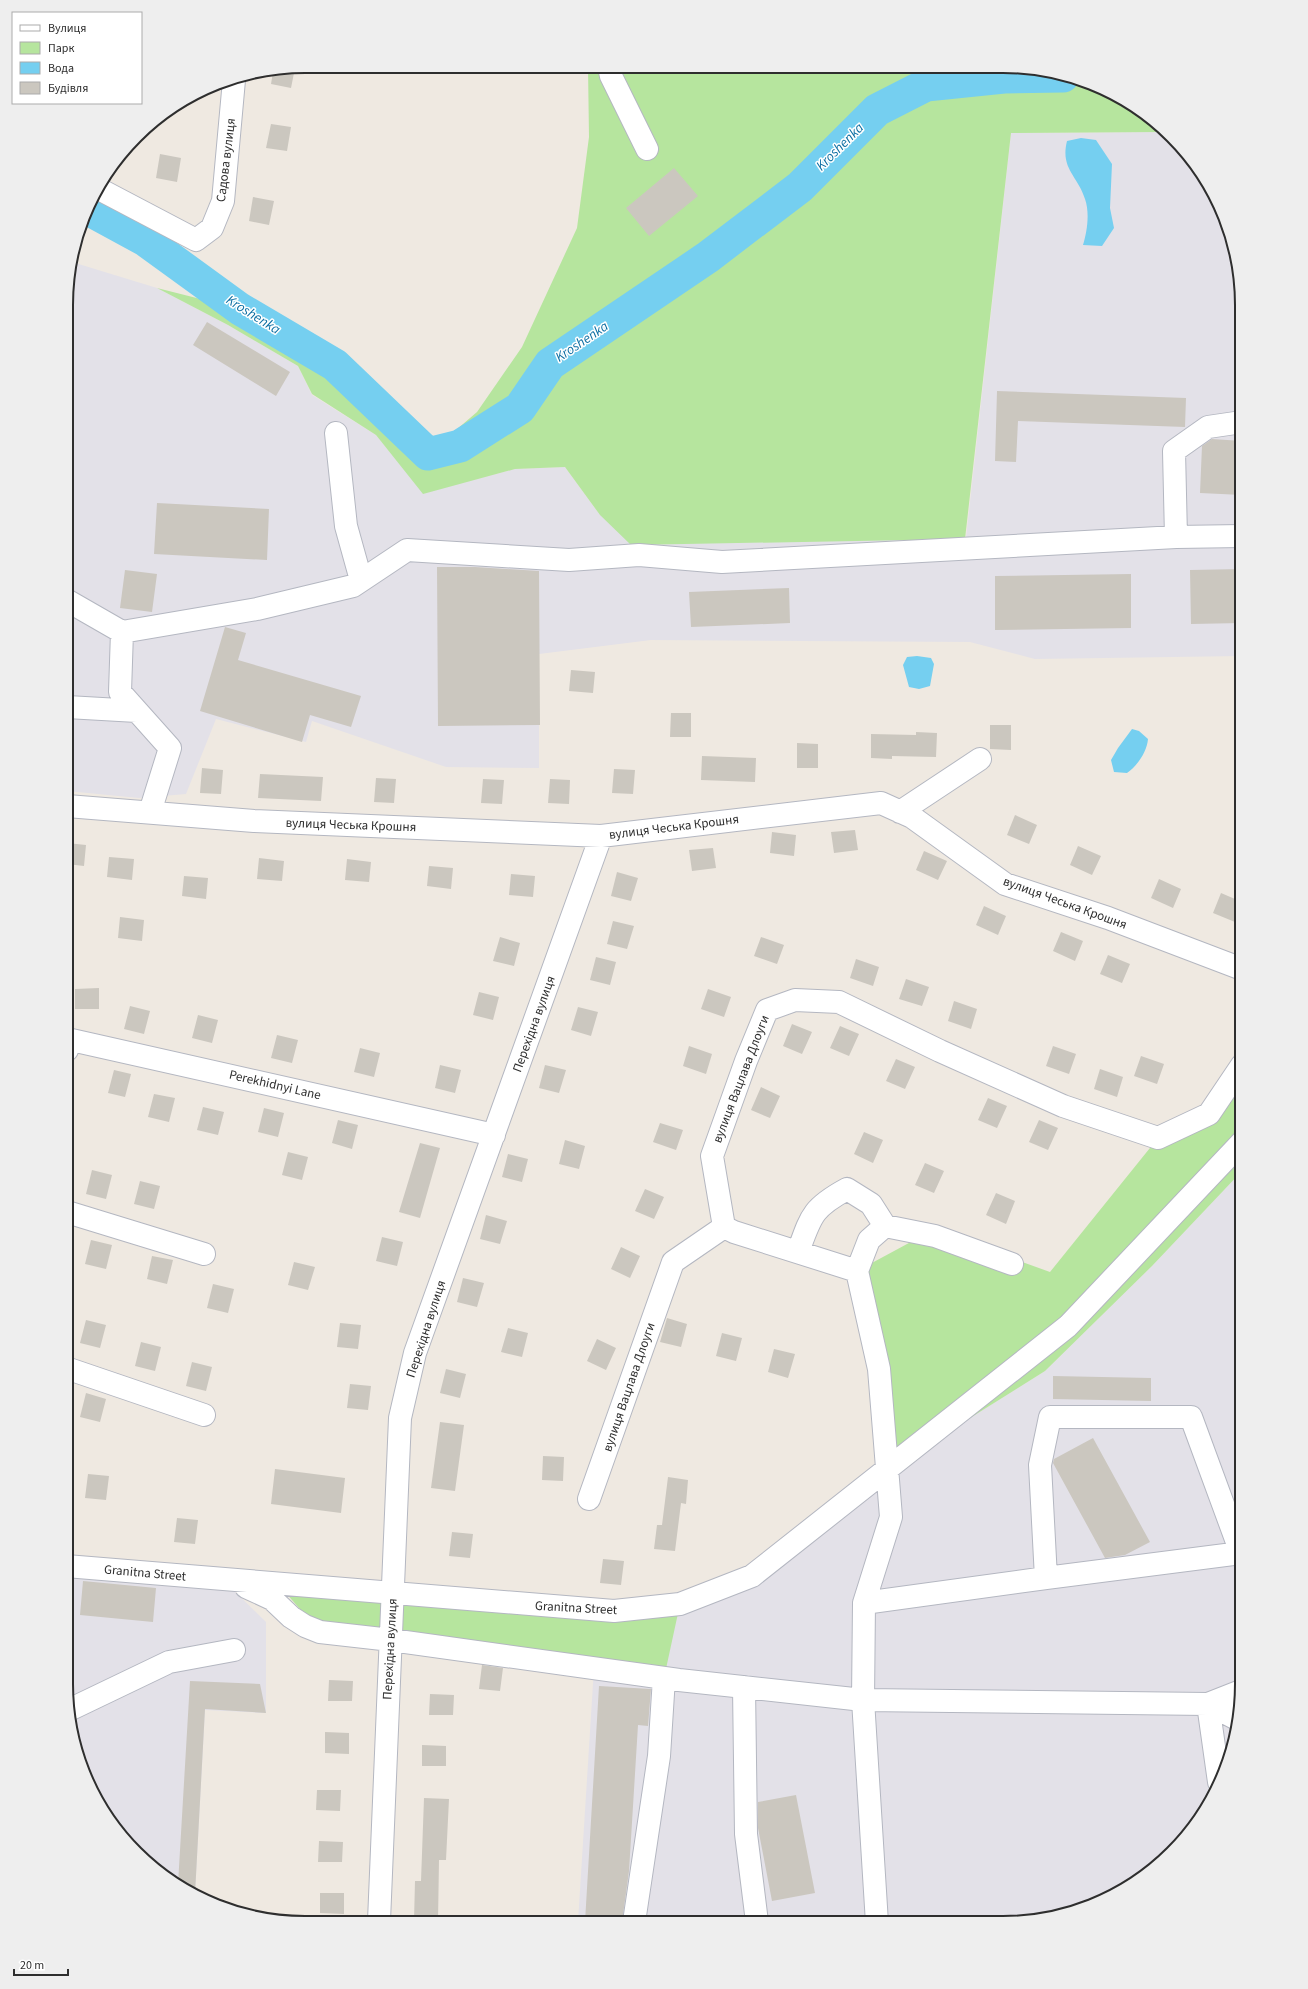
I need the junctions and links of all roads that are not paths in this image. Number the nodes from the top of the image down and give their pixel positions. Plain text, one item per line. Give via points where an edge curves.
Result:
1 (610, 73) edge
2 (234, 84) edge
3 (647, 149) dead end
4 (103, 191) edge
5 (1235, 423) edge
6 (336, 433) dead end
7 (1235, 536) edge
8 (1176, 537) junction
9 (361, 580) junction
10 (73, 604) edge
11 (122, 632) junction
12 (73, 707) edge
13 (137, 711) junction
14 (980, 759) dead end
15 (73, 806) edge
16 (150, 812) junction
17 (900, 812) junction
18 (601, 836) junction
19 (1235, 966) edge
20 (73, 1040) edge
21 (1235, 1076) edge
22 (494, 1135) junction
23 (1235, 1149) edge
24 (73, 1214) edge
25 (885, 1226) junction
26 (724, 1227) junction
27 (798, 1252) junction
28 (204, 1254) dead end
29 (1012, 1264) dead end
30 (857, 1271) junction
31 (73, 1370) edge
32 (204, 1415) dead end
33 (886, 1470) junction
34 (589, 1499) dead end
35 (1235, 1537) edge
36 (1235, 1554) edge
37 (73, 1567) edge
38 (1046, 1578) junction
39 (224, 1580) junction
40 (393, 1594) junction
41 (864, 1603) junction
42 (391, 1640) junction
43 (234, 1650) dead end
44 (664, 1678) junction
45 (744, 1687) junction
46 (1235, 1694) edge
47 (863, 1700) junction
48 (1208, 1704) junction
49 (74, 1707) edge
50 (1233, 1717) edge
51 (1218, 1772) edge
52 (378, 1916) edge
53 (635, 1916) edge
54 (756, 1916) edge
55 (877, 1916) edge

1 - 3 street
2 - 4 street, Садова вулиця via 223,201 212,228 196,240
5 - 8 street via 1208,427 1174,451
6 - 9 street via 346,526
7 - 8 street
8 - 9 street via 722,562 639,555 569,560 407,550
9 - 11 street via 353,586 257,609
10 - 11 street
11 - 13 street via 120,692
12 - 13 street
13 - 16 street via 170,748
14 - 17 street
15 - 16 street, вулиця Чеська Крошня
16 - 18 street, вулиця Чеська Крошня via 254,821
17 - 18 street, вулиця Чеська Крошня via 881,803
17 - 19 street, вулиця Чеська Крошня via 912,817 1005,884 1108,918
18 - 22 street, Перехідна вулиця
20 - 22 street, Perekhidnyi Lane
21 - 26 street, вулиця Вацлава Длоуги via 1210,1114 1158,1138 1063,1106 839,1002 795,1000 767,1010 712,1156
22 - 40 street, Перехідна вулиця via 415,1353 400,1418
23 - 33 street, Granitna Street via 1068,1326
24 - 28 street
25 - 27 street via 871,1204 847,1189 827,1200 810,1218
25 - 29 street via 935,1236
25 - 30 street via 869,1240
26 - 27 street
26 - 34 street, вулиця Вацлава Длоуги via 673,1262
27 - 30 street
30 - 33 street via 879,1369
31 - 32 street
33 - 40 street, Granitna Street via 752,1576 680,1604 614,1611
33 - 41 street via 891,1517
35 - 38 street via 1191,1417 1050,1417 1040,1465
36 - 38 street
37 - 39 street, Granitna Street
38 - 41 street
39 - 40 street, Granitna Street
39 - 42 street, Granitna Street via 272,1599 291,1617 320,1632
40 - 42 street, Перехідна вулиця
41 - 47 street
42 - 44 street, Granitna Street
42 - 52 street, Перехідна вулиця
43 - 49 street via 169,1662
44 - 45 street, Granitna Street
44 - 53 street via 659,1756
45 - 47 street, Granitna Street
45 - 54 street via 746,1834
46 - 48 street
47 - 48 street, Granitna Street
47 - 55 street
48 - 50 street
48 - 51 street

